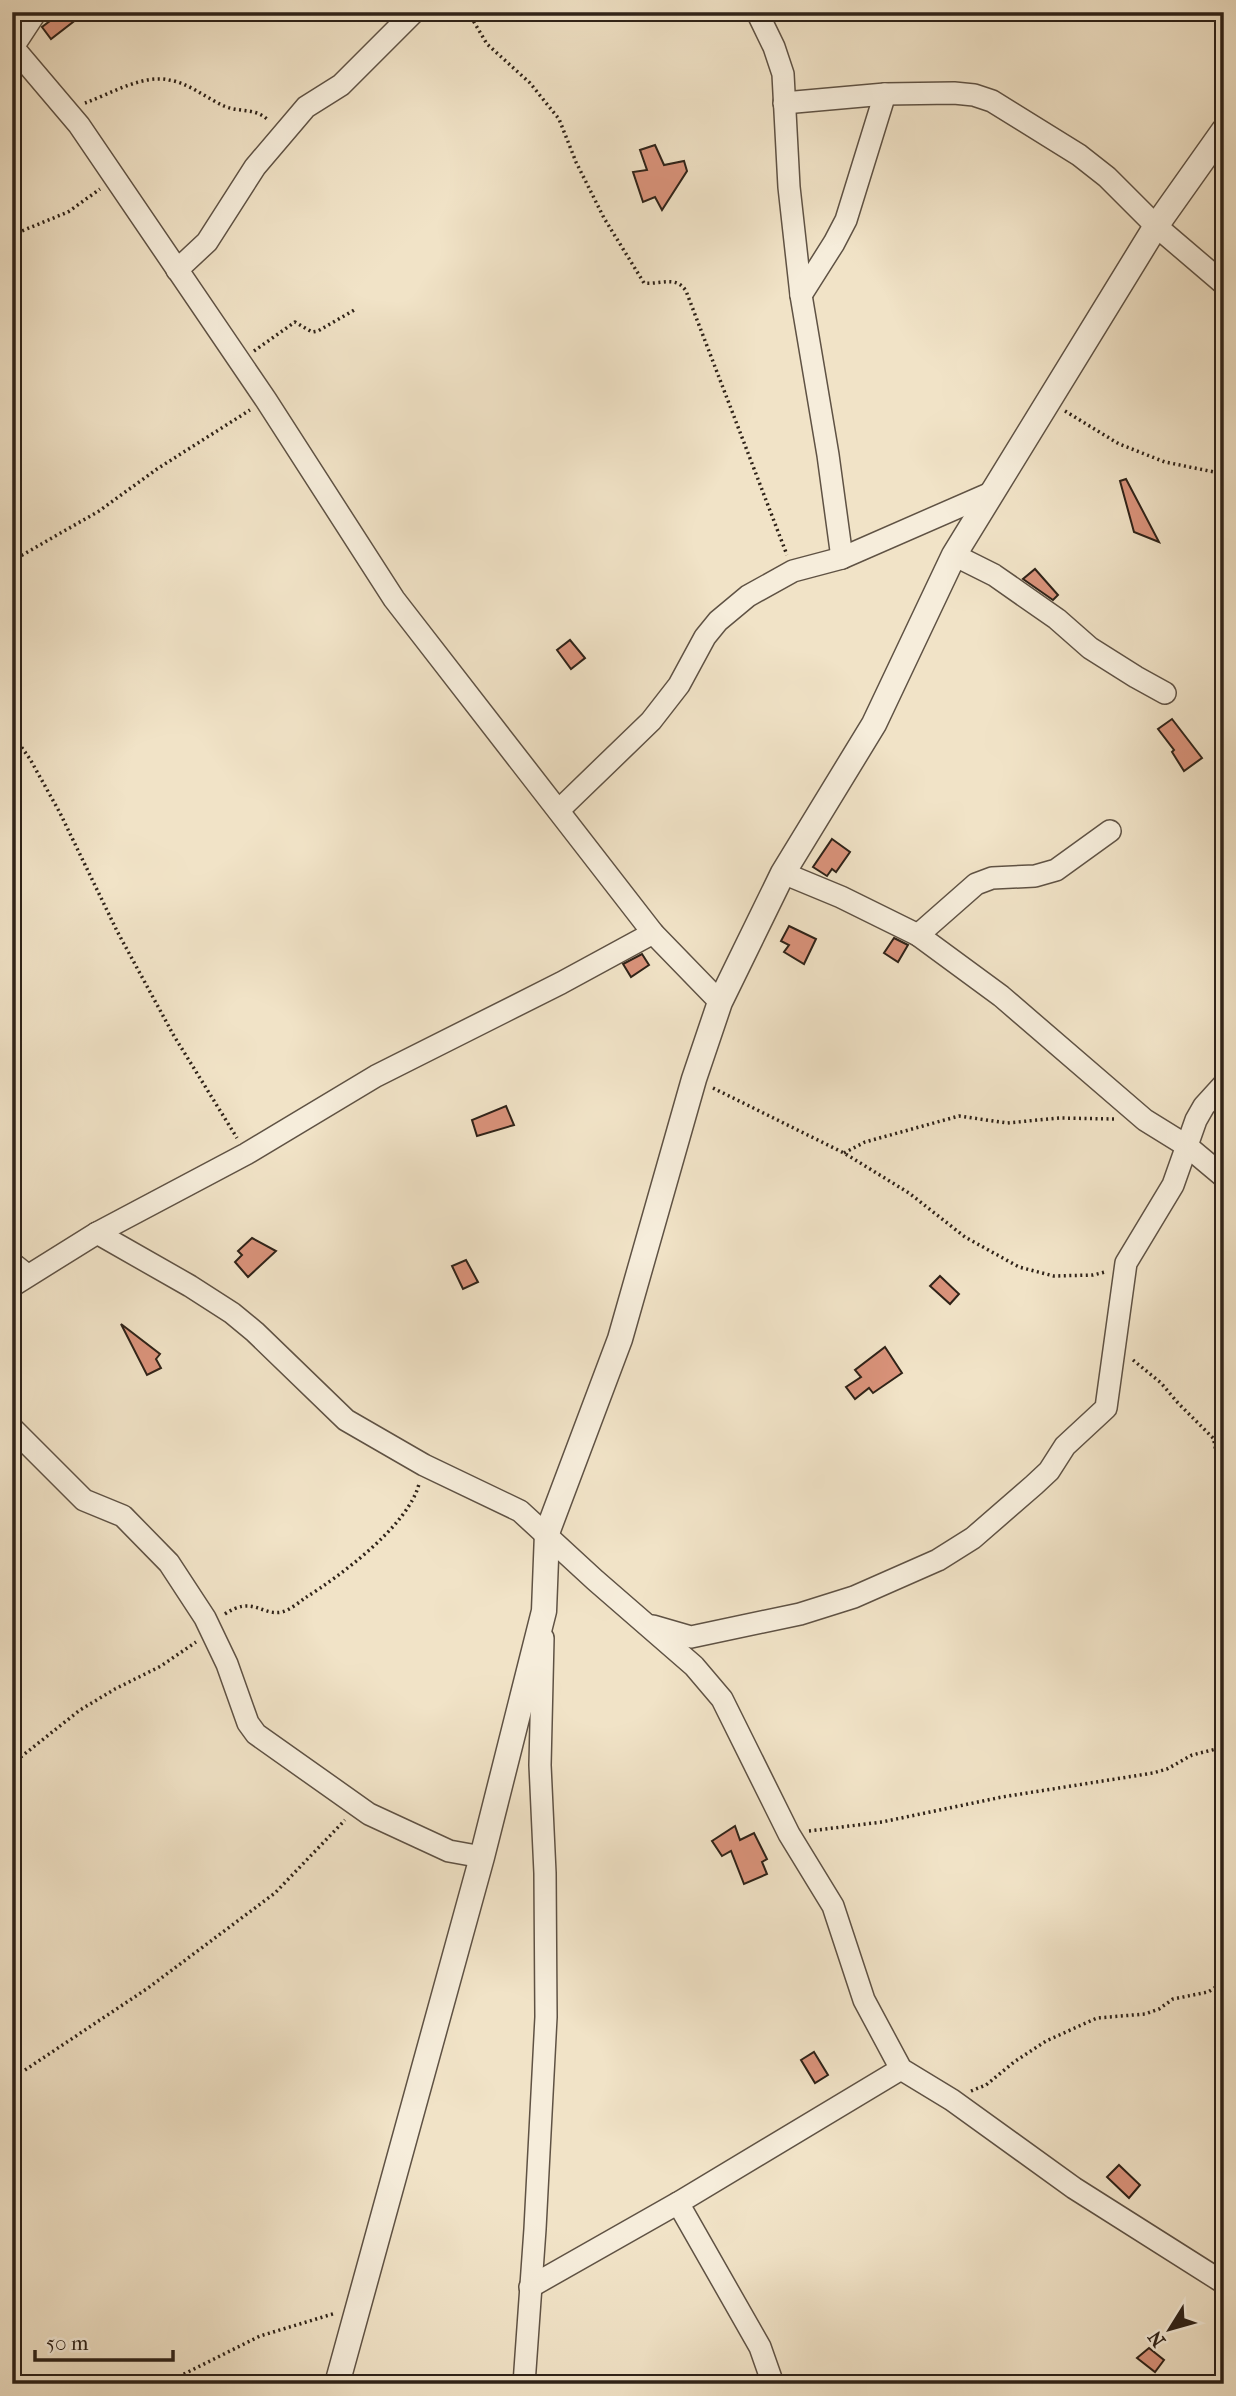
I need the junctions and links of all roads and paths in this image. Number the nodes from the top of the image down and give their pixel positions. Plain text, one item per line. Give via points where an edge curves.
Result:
1 (36, 12) edge
2 (414, 12) edge
3 (468, 12) edge
4 (757, 12) edge
5 (12, 46) edge
6 (885, 94) junction
7 (784, 103) junction
8 (67, 110) junction
9 (1224, 130) edge
10 (283, 134) junction
11 (114, 178) junction
12 (1156, 226) junction
13 (12, 235) edge
14 (177, 270) junction
15 (1224, 284) edge
16 (801, 295) junction
17 (356, 309) dead end
18 (239, 361) junction
19 (266, 400) junction
20 (1048, 401) junction
21 (1224, 474) edge
22 (993, 492) junction
23 (954, 555) junction
24 (842, 558) junction
25 (12, 561) edge
26 (793, 571) junction
27 (1166, 693) dead end
28 (12, 734) edge
29 (559, 810) junction
30 (1110, 831) dead end
31 (783, 873) junction
32 (653, 933) junction
33 (918, 935) junction
34 (720, 1002) junction
35 (694, 1079) junction
36 (1224, 1084) edge
37 (1145, 1120) junction
38 (1187, 1146) junction
39 (844, 1153) junction
40 (246, 1154) junction
41 (1224, 1177) edge
42 (97, 1233) junction
43 (12, 1256) edge
44 (1124, 1268) junction
45 (32, 1272) junction
46 (12, 1286) edge
47 (1116, 1335) junction
48 (12, 1428) edge
49 (1214, 1440) junction
50 (1224, 1449) edge
51 (424, 1465) junction
52 (1224, 1493) edge
53 (547, 1533) junction
54 (544, 1611) junction
55 (649, 1625) junction
56 (210, 1627) junction
57 (1224, 1747) edge
58 (12, 1764) edge
59 (359, 1807) junction
60 (789, 1834) junction
61 (482, 1857) junction
62 (1224, 1982) edge
63 (901, 2069) junction
64 (25, 2070) dead end
65 (952, 2100) junction
66 (678, 2203) junction
67 (1224, 2283) edge
68 (530, 2287) junction
69 (358, 2307) junction
70 (164, 2384) edge
71 (337, 2384) edge
72 (524, 2384) edge
73 (773, 2384) edge

1 - 5 street
2 - 10 street via 341,85 306,107
3 - 26 path via 487,44 530,83 559,119 604,218 644,283 675,281 686,290
4 - 7 street via 783,74
5 - 8 street
6 - 7 street
6 - 12 street via 954,93 992,101 1079,155
6 - 16 street via 846,220
7 - 16 street
8 - 10 path via 143,81 170,80 224,106 258,111
8 - 11 street
9 - 12 street
10 - 14 street via 255,167 207,242
11 - 13 path via 68,212
11 - 14 street
12 - 15 street
12 - 20 street
14 - 18 street
16 - 24 street
17 - 18 path via 318,331 295,322
18 - 19 street
19 - 25 path via 99,511
19 - 29 street via 394,599
20 - 21 path via 1119,444 1165,462
20 - 22 street
22 - 23 street
22 - 24 street
23 - 27 street via 994,575 1058,619 1090,648
23 - 31 street via 874,724
24 - 26 street
26 - 29 street via 748,596 718,621 651,721
28 - 40 path via 60,813 174,1036
29 - 32 street
30 - 33 street via 1056,870 976,884
31 - 33 street
31 - 34 street
32 - 34 street
32 - 40 street via 376,1076
33 - 37 street via 1001,996
34 - 35 street
35 - 39 path
35 - 53 street via 620,1339
36 - 38 street via 1204,1106
37 - 38 street
37 - 39 path via 1059,1118 1007,1123 959,1116 865,1142
38 - 41 street
38 - 44 street via 1173,1185
39 - 44 path via 909,1193 965,1237 1019,1267 1054,1276
40 - 42 street
42 - 45 street
42 - 51 street via 232,1313 346,1420
43 - 45 lane
44 - 47 street
45 - 46 street
47 - 49 path via 1135,1362
47 - 55 street via 1106,1408 1034,1485 973,1538 939,1560 854,1597 800,1614 691,1637
48 - 56 street via 84,1500 123,1516 136,1528 169,1563
49 - 50 path
49 - 52 path
51 - 53 street via 520,1511
51 - 56 path via 417,1492 401,1517 335,1579 285,1612 243,1606
53 - 54 street
53 - 55 street
54 - 61 street
54 - 68 street via 540,1765 546,2017
55 - 60 street via 722,1699
56 - 58 path via 161,1666 80,1710
56 - 59 street via 251,1729
57 - 60 path via 1153,1773 882,1822
59 - 61 street via 449,1851
59 - 64 path via 275,1893 148,1988
60 - 63 street via 833,1906 864,2000
61 - 69 street
62 - 65 path via 1145,2014 1097,2018 1046,2042 986,2085
63 - 65 street
63 - 66 street
65 - 67 street via 1074,2188
66 - 68 street
66 - 73 street via 760,2347
68 - 72 street
69 - 70 path via 260,2336
69 - 71 street

